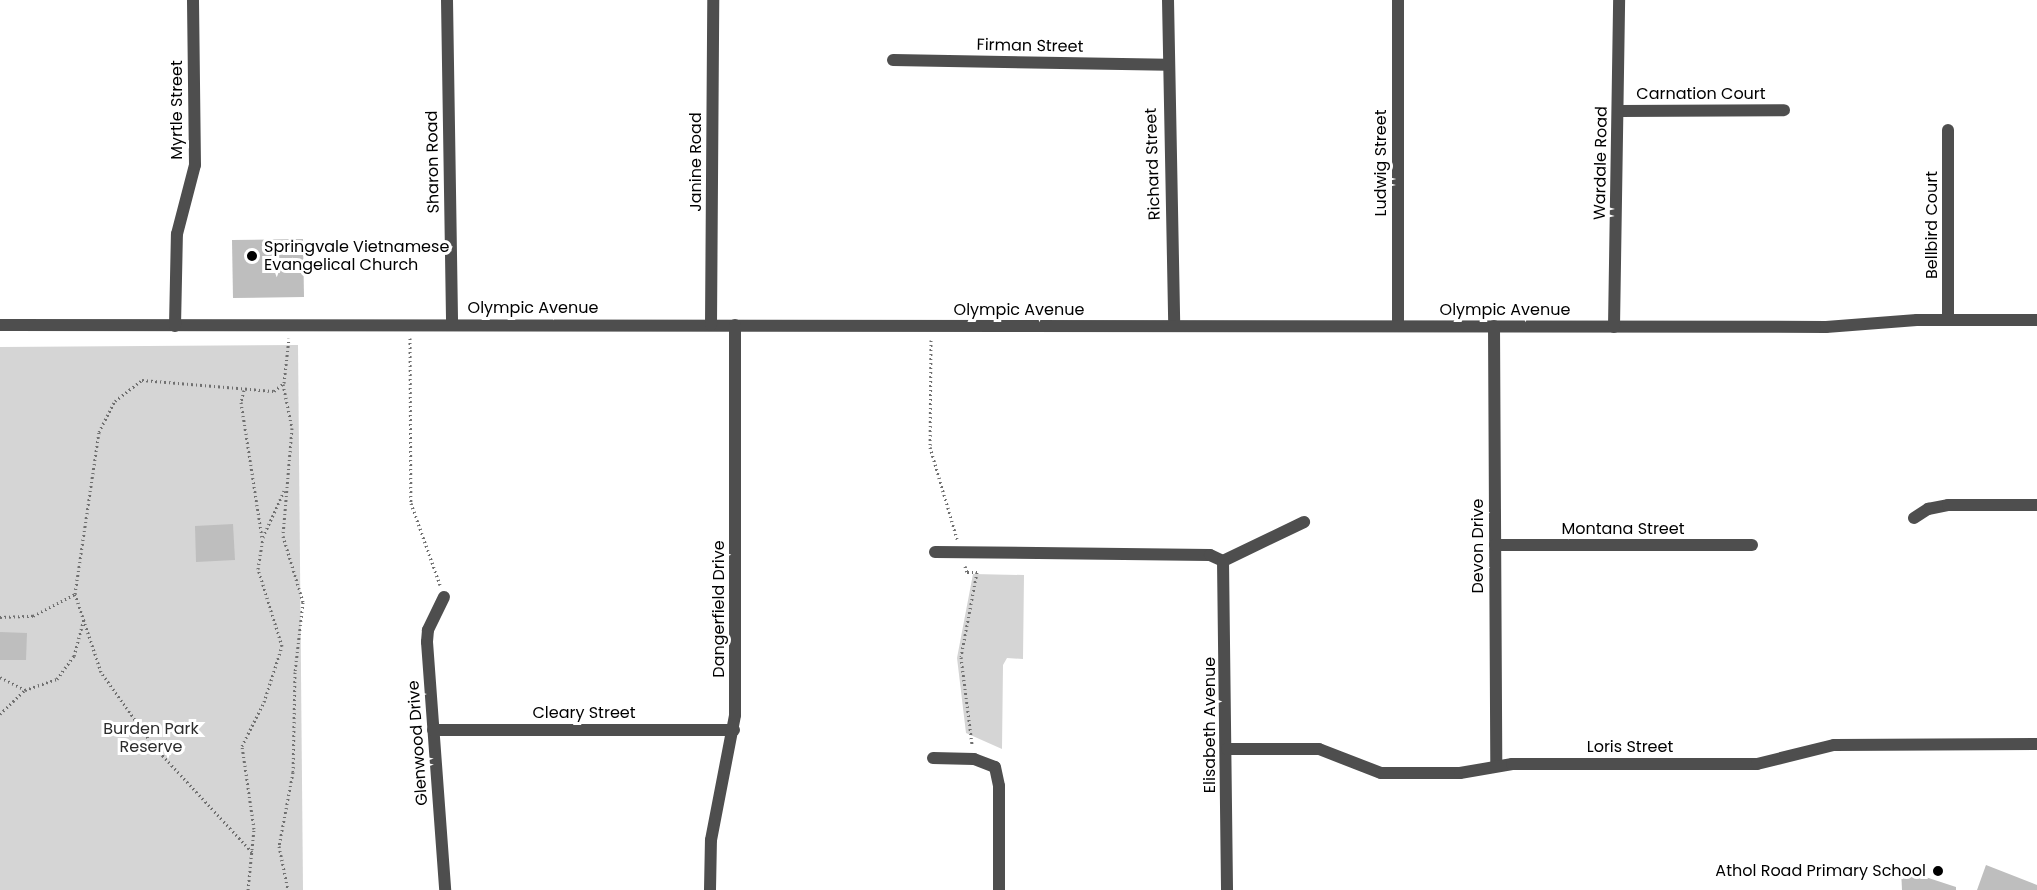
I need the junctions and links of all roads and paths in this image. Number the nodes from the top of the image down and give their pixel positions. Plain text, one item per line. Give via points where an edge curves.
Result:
1 (193, 0) edge
2 (447, 0) edge
3 (714, 0) edge
4 (1168, 0) edge
5 (1398, 0) edge
6 (1619, 0) edge
7 (893, 60) dead end
8 (1167, 65) junction
9 (1784, 110) dead end
10 (1619, 111) junction
11 (1948, 129) dead end
12 (1948, 320) junction
13 (2037, 320) edge
14 (452, 324) junction
15 (0, 325) edge
16 (289, 325) junction
17 (410, 325) junction
18 (711, 325) junction
19 (735, 325) junction
20 (175, 326) junction
21 (931, 326) junction
22 (1174, 326) junction
23 (1398, 326) junction
24 (1494, 327) junction
25 (1614, 327) junction
26 (283, 384) junction
27 (244, 390) junction
28 (286, 488) junction
29 (2037, 505) edge
30 (1914, 518) dead end
31 (1304, 522) dead end
32 (262, 540) junction
33 (1495, 545) junction
34 (1752, 545) dead end
35 (935, 552) dead end
36 (961, 553) junction
37 (1223, 561) junction
38 (75, 594) junction
39 (444, 597) joint
40 (0, 618) edge
41 (84, 618) junction
42 (0, 677) edge
43 (25, 690) junction
44 (0, 714) edge
45 (433, 730) junction
46 (734, 730) junction
47 (2037, 744) edge
48 (1227, 748) junction
49 (933, 758) dead end
50 (974, 759) junction
51 (1496, 766) junction
52 (252, 852) junction
53 (248, 890) edge
54 (288, 890) edge
55 (445, 890) edge
56 (710, 890) edge
57 (999, 890) edge
58 (1227, 890) edge

1 - 20 street, Myrtle Street via 195,165 177,234
2 - 14 street, Sharon Road
3 - 18 street, Janine Road
4 - 8 street, Richard Street
5 - 23 street, Ludwig Street
6 - 10 street, Wardale Road
7 - 8 street, Firman Street
8 - 22 street, Richard Street
9 - 10 street, Carnation Court
10 - 25 street, Wardale Road
11 - 12 street, Bellbird Court
12 - 13 street, Olympic Avenue
12 - 25 street, Olympic Avenue via 1843,326
14 - 17 street, Olympic Avenue
14 - 18 street, Olympic Avenue
15 - 20 street, Olympic Avenue
16 - 17 street, Olympic Avenue
16 - 20 street, Olympic Avenue
16 - 26 path via 289,362
17 - 39 path via 411,503
18 - 19 street, Olympic Avenue
19 - 21 street, Olympic Avenue
19 - 46 street, Dangerfield Drive
21 - 22 street, Olympic Avenue
21 - 36 path via 930,447
22 - 23 street, Olympic Avenue
23 - 24 street, Olympic Avenue
24 - 25 street, Olympic Avenue
24 - 33 street, Devon Drive
26 - 27 path via 274,391
26 - 28 path via 292,428
27 - 32 path via 241,402
27 - 38 path via 142,380 115,401 99,432
28 - 32 path
28 - 54 path via 283,536 303,602 295,672 293,772 279,846
29 - 30 street via 1948,505 1928,509
31 - 37 street
32 - 52 path via 258,569 282,646 264,702 242,746 254,829
33 - 34 street, Montana Street
33 - 51 street, Devon Drive
35 - 36 street
36 - 37 street via 1210,555
36 - 50 path via 967,572 977,572 960,657
37 - 48 street, Elisabeth Avenue
38 - 40 path via 33,616
38 - 41 path
39 - 45 street, Glenwood Drive via 428,630
41 - 43 path via 74,656 57,679
41 - 52 path via 101,672 153,745
42 - 43 path
43 - 44 path
45 - 46 street, Cleary Street
45 - 55 street, Glenwood Drive
46 - 56 street, Dangerfield Drive via 711,840
47 - 51 street, Loris Street via 1834,745 1757,764
48 - 51 street, Loris Street via 1319,749 1381,773 1471,773
48 - 58 street, Elisabeth Avenue
49 - 50 street
50 - 57 street via 989,762 998,778
52 - 53 path

